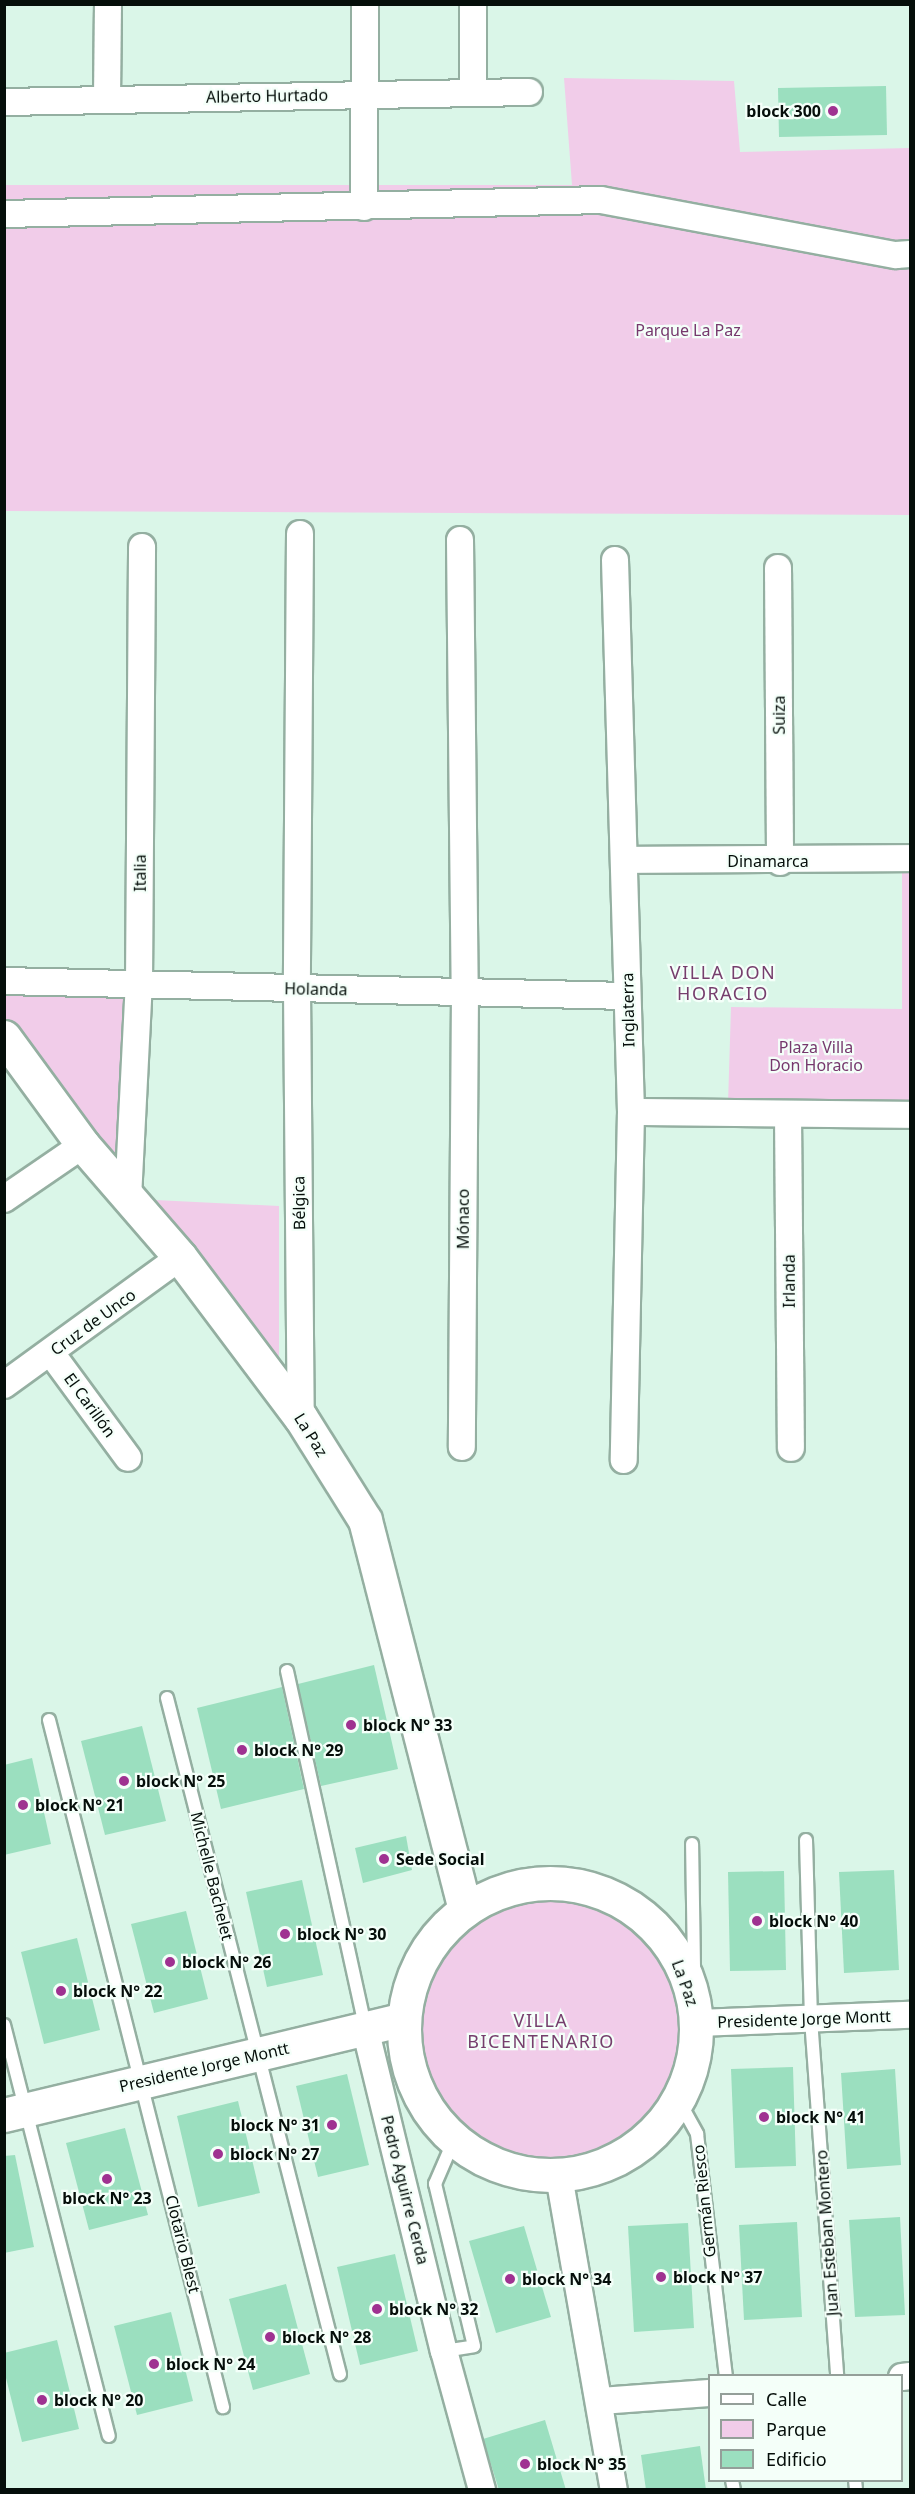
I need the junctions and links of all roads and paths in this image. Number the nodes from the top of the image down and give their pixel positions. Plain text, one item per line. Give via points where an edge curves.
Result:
1 (108, 4) edge
2 (365, 4) edge
3 (474, 4) edge
4 (473, 92) junction
5 (529, 92) dead end
6 (366, 94) junction
7 (107, 99) junction
8 (4, 102) edge
9 (364, 207) junction
10 (4, 214) edge
11 (910, 254) edge
12 (300, 534) dead end
13 (460, 540) dead end
14 (142, 547) dead end
15 (615, 560) dead end
16 (778, 568) dead end
17 (910, 858) edge
18 (625, 860) junction
19 (780, 862) junction
20 (4, 981) edge
21 (139, 983) junction
22 (297, 988) junction
23 (465, 992) junction
24 (627, 996) junction
25 (4, 1037) edge
26 (631, 1112) junction
27 (788, 1115) junction
28 (910, 1115) edge
29 (83, 1145) junction
30 (128, 1198) junction
31 (4, 1199) edge
32 (180, 1257) junction
33 (51, 1353) junction
34 (4, 1384) edge
35 (301, 1418) junction
36 (462, 1447) dead end
37 (791, 1448) dead end
38 (128, 1458) dead end
39 (624, 1460) dead end
40 (287, 1671) dead end
41 (167, 1698) dead end
42 (48, 1720) dead end
43 (806, 1839) dead end
44 (692, 1844) dead end
45 (465, 1909) junction
46 (686, 1979) junction
47 (910, 2015) edge
48 (403, 2019) junction
49 (811, 2019) junction
50 (698, 2023) junction
51 (4, 2025) edge
52 (365, 2028) junction
53 (256, 2054) junction
54 (142, 2082) junction
55 (679, 2101) junction
56 (14, 2113) edge
57 (454, 2140) junction
58 (559, 2176) junction
59 (444, 2351) junction
60 (340, 2374) dead end
61 (726, 2374) edge
62 (837, 2374) edge
63 (708, 2392) edge
64 (600, 2401) junction
65 (223, 2408) dead end
66 (109, 2436) dead end
67 (482, 2490) edge
68 (614, 2490) edge

1 - 7 street
2 - 6 street
3 - 4 street
4 - 5 street, Alberto Hurtado
4 - 6 street, Alberto Hurtado
6 - 7 street, Alberto Hurtado
6 - 9 street
7 - 8 street, Alberto Hurtado
9 - 10 street
9 - 11 street via 602,200 896,255
12 - 22 street, Bélgica
13 - 23 street, Mónaco
14 - 21 street, Italia
15 - 18 street, Inglaterra
16 - 19 street, Suiza
17 - 19 street, Dinamarca
18 - 19 street, Dinamarca
18 - 24 street, Inglaterra
20 - 21 street, Holanda
21 - 22 street, Holanda
21 - 30 street, Italia
22 - 23 street, Holanda
22 - 35 street, Bélgica
23 - 24 street, Holanda
23 - 36 street, Mónaco
24 - 26 street, Inglaterra
25 - 29 street, La Paz
26 - 27 street
26 - 39 street, Inglaterra
27 - 28 street
27 - 37 street, Irlanda
29 - 30 street, La Paz
29 - 31 street
30 - 32 street, La Paz
32 - 33 street, Cruz de Unco
32 - 35 street, La Paz
33 - 34 street, Cruz de Unco
33 - 38 street, El Carillón
35 - 45 street, La Paz via 365,1520
40 - 52 lane
41 - 53 lane, Michelle Bachelet
42 - 54 lane, Clotario Blest
43 - 49 lane, Juan Esteban Montero
44 - 46 lane via 694,1967
45 - 46 street, La Paz via 510,1888 558,1882 606,1894 648,1920 679,1958
45 - 48 street, La Paz via 441,1930 422,1957 409,1987
46 - 50 street, La Paz
47 - 49 street, Presidente Jorge Montt
48 - 52 street, Presidente Jorge Montt
48 - 57 street, La Paz via 407,2064 420,2096
49 - 50 street, Presidente Jorge Montt
49 - 62 lane, Juan Esteban Montero
50 - 55 street, La Paz via 695,2055
51 - 56 lane
52 - 53 street, Presidente Jorge Montt
52 - 59 street, Pedro Aguirre Cerda
53 - 54 street, Presidente Jorge Montt
53 - 60 lane, Michelle Bachelet
54 - 56 street, Presidente Jorge Montt
54 - 65 lane, Clotario Blest
55 - 58 street, La Paz via 648,2140 607,2166
55 - 61 lane, Germán Riesco via 697,2134
56 - 66 lane
57 - 58 street, La Paz via 485,2161 521,2174
57 - 59 lane via 435,2184 474,2346
58 - 64 street
59 - 67 street, Pedro Aguirre Cerda
63 - 64 street
64 - 68 street

